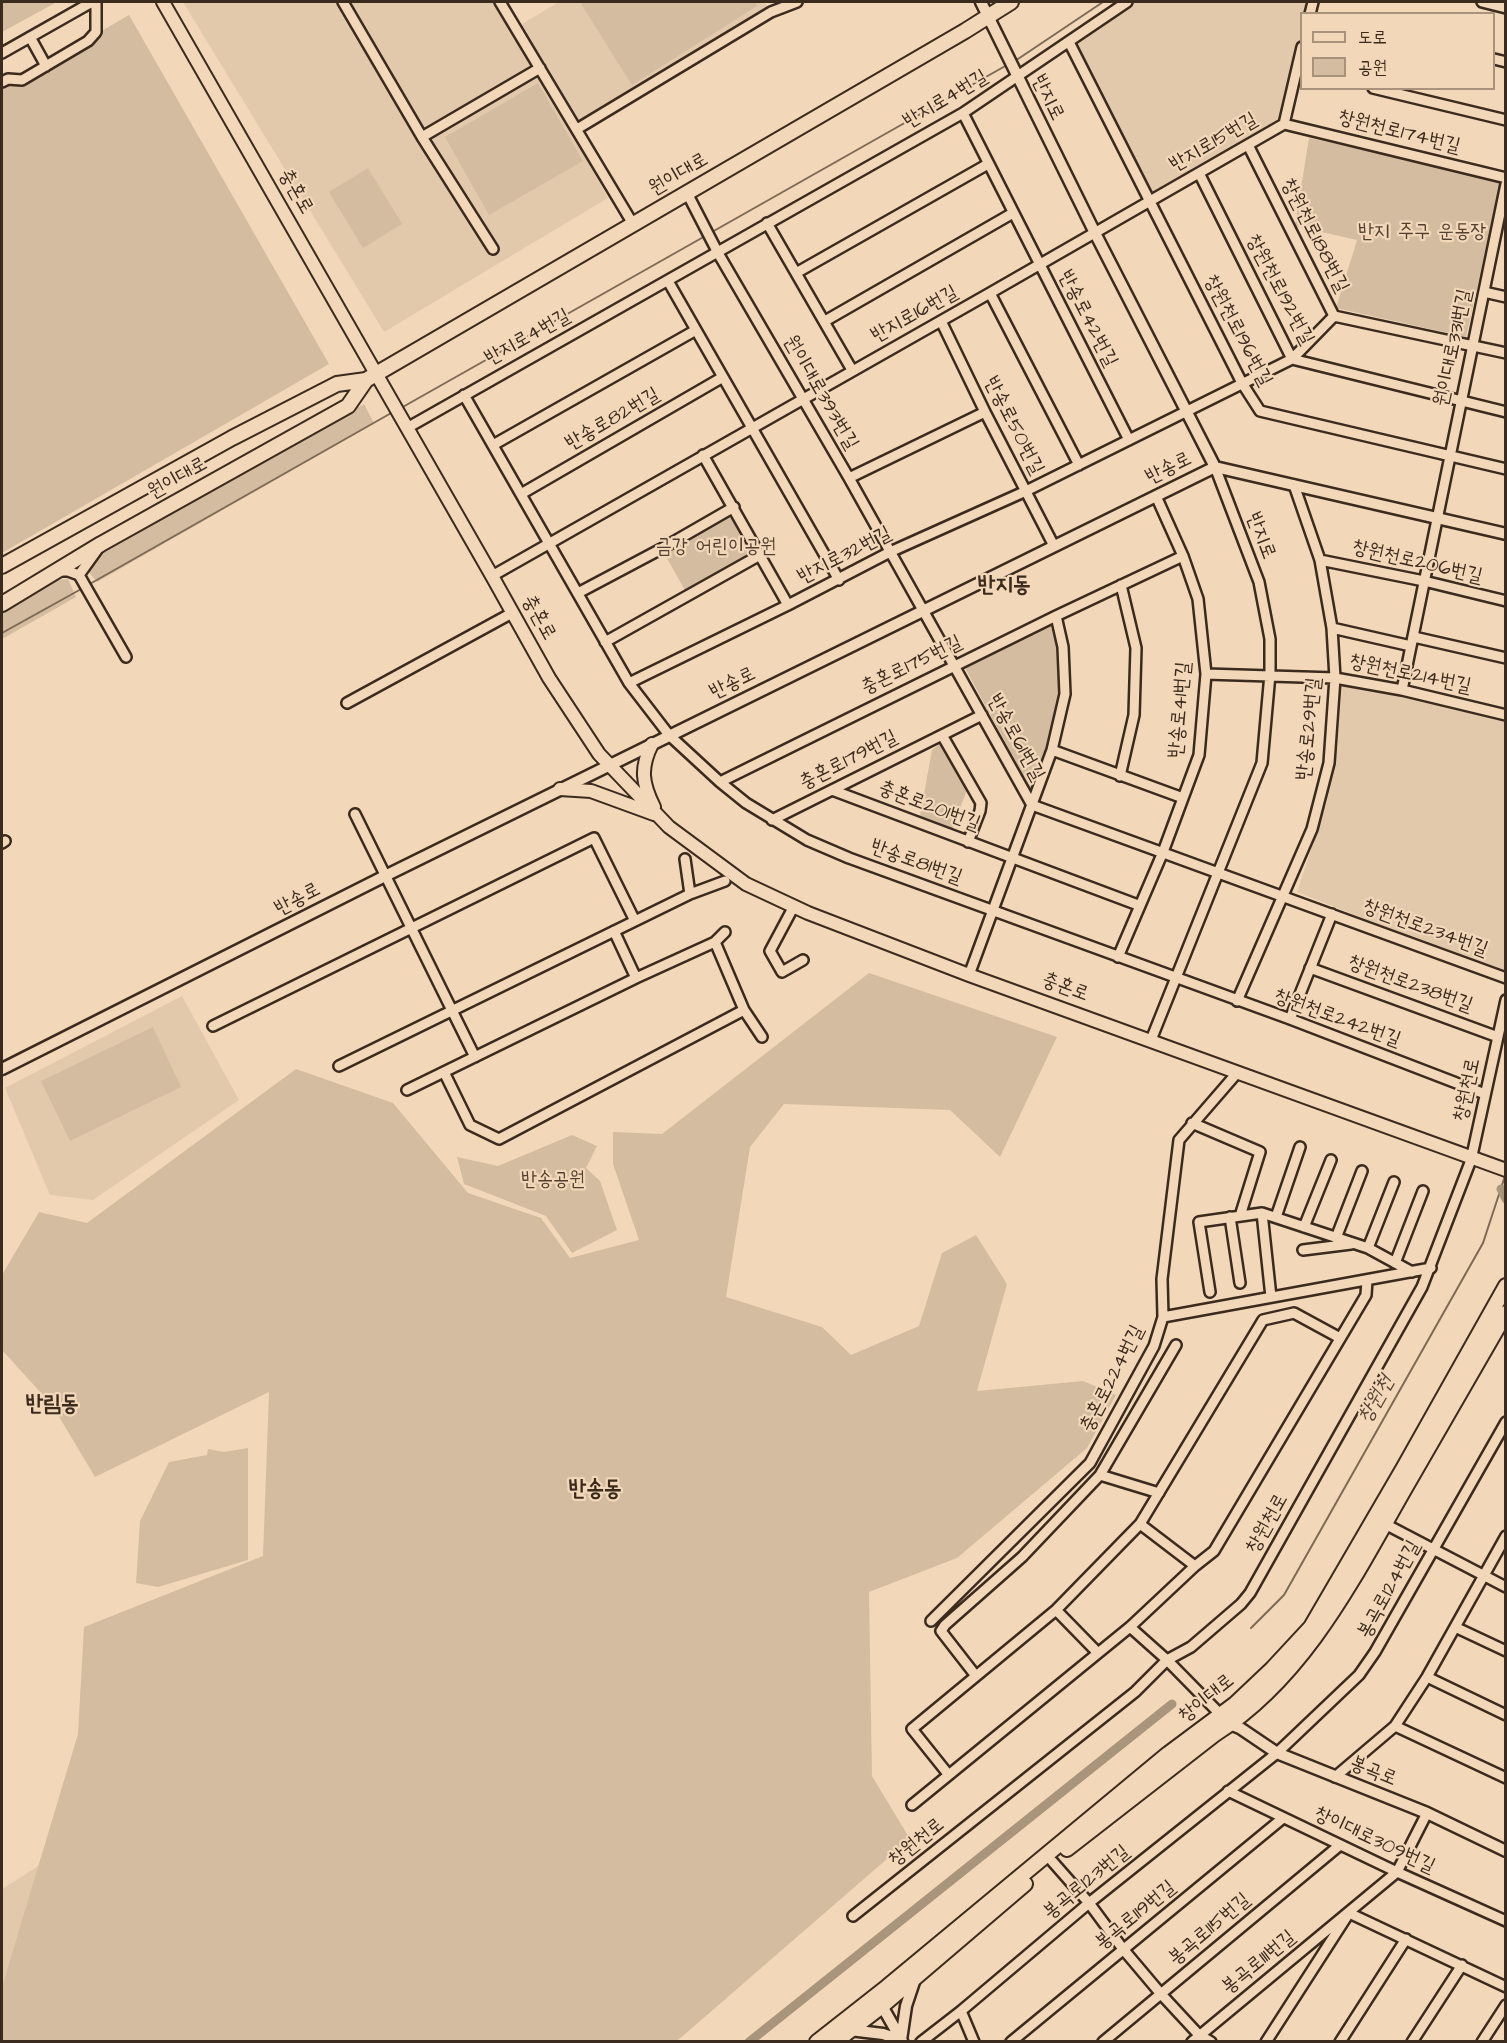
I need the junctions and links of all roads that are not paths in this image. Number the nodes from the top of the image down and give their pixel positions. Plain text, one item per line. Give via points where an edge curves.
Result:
1 (94, 2) edge
2 (163, 2) edge
3 (343, 2) edge
4 (500, 2) edge
5 (797, 2) edge
6 (981, 2) edge
7 (1011, 2) edge
8 (1127, 2) edge
9 (1482, 2) edge
10 (1506, 8) edge
11 (988, 18) junction
12 (30, 37) junction
13 (1070, 42) junction
14 (2, 52) edge
15 (46, 66) junction
16 (540, 68) junction
17 (1299, 71) edge
18 (1016, 75) junction
19 (2, 82) edge
20 (1381, 90) edge
21 (963, 114) junction
22 (1506, 120) edge
23 (1284, 124) junction
24 (577, 129) junction
25 (422, 137) junction
26 (1248, 145) junction
27 (988, 164) junction
28 (1198, 173) junction
29 (1506, 178) edge
30 (1506, 184) edge
31 (687, 193) junction
32 (1151, 200) junction
33 (1013, 213) junction
34 (633, 224) junction
35 (767, 224) junction
36 (1095, 233) junction
37 (1501, 238) edge
38 (493, 249) dead end
39 (718, 253) junction
40 (1039, 264) junction
41 (796, 273) junction
42 (668, 281) junction
43 (1484, 292) junction
44 (990, 293) junction
45 (1506, 297) edge
46 (1334, 316) junction
47 (825, 321) junction
48 (941, 321) junction
49 (696, 330) junction
50 (1472, 345) junction
51 (1506, 353) edge
52 (1292, 359) junction
53 (852, 370) junction
54 (371, 377) junction
55 (723, 377) junction
56 (1242, 383) junction
57 (464, 395) junction
58 (802, 399) junction
59 (1461, 402) junction
60 (985, 412) junction
61 (1187, 412) junction
62 (1506, 412) edge
63 (406, 426) junction
64 (752, 428) junction
65 (1129, 440) junction
66 (493, 445) junction
67 (703, 455) junction
68 (1450, 455) junction
69 (1079, 465) junction
70 (1215, 466) junction
71 (1506, 469) edge
72 (849, 478) junction
73 (1294, 485) junction
74 (1026, 491) junction
75 (521, 494) junction
76 (1156, 496) junction
77 (734, 507) junction
78 (1437, 518) junction
79 (1506, 534) edge
80 (101, 543) junction
81 (548, 544) junction
82 (1054, 546) junction
83 (890, 552) junction
84 (760, 555) junction
85 (1183, 556) junction
86 (1320, 560) junction
87 (2, 566) edge
88 (56, 571) junction
89 (79, 575) junction
90 (492, 576) junction
91 (839, 580) junction
92 (1424, 581) junction
93 (1121, 585) junction
94 (578, 592) junction
95 (1506, 601) edge
96 (2, 604) edge
97 (788, 605) junction
98 (922, 610) junction
99 (512, 613) junction
100 (1056, 615) junction
101 (1332, 628) junction
102 (1413, 641) junction
103 (605, 642) junction
104 (126, 657) dead end
105 (1506, 658) edge
106 (954, 666) junction
107 (1206, 674) junction
108 (1270, 674) junction
109 (1335, 678) junction
110 (629, 683) junction
111 (1402, 690) junction
112 (347, 703) dead end
113 (982, 715) junction
114 (1506, 715) edge
115 (669, 735) junction
116 (942, 735) junction
117 (652, 744) junction
118 (1052, 750) junction
119 (608, 765) junction
120 (1120, 776) junction
121 (720, 782) junction
122 (560, 789) junction
123 (832, 790) junction
124 (1184, 798) junction
125 (1032, 806) junction
126 (355, 814) dead end
127 (658, 816) junction
128 (772, 820) junction
129 (968, 842) junction
130 (1162, 852) junction
131 (1012, 858) junction
132 (685, 859) dead end
133 (1218, 873) junction
134 (387, 875) junction
135 (725, 881) dead end
136 (690, 894) junction
137 (1283, 897) junction
138 (794, 906) junction
139 (1138, 906) junction
140 (993, 911) junction
141 (1332, 915) junction
142 (635, 921) junction
143 (412, 928) junction
144 (614, 931) junction
145 (724, 932) dead end
146 (715, 942) junction
147 (1118, 957) junction
148 (803, 960) dead end
149 (1310, 968) junction
150 (969, 975) junction
151 (636, 978) junction
152 (1506, 978) edge
153 (1176, 979) junction
154 (1506, 1000) edge
155 (1237, 1001) junction
156 (452, 1010) junction
157 (744, 1010) junction
158 (1290, 1020) junction
159 (213, 1026) dead end
160 (762, 1037) dead end
161 (1498, 1037) junction
162 (1151, 1040) junction
163 (475, 1057) junction
164 (339, 1066) dead end
165 (2, 1069) edge
166 (444, 1072) junction
167 (1237, 1072) junction
168 (407, 1090) dead end
169 (1485, 1094) junction
170 (1192, 1123) junction
171 (1300, 1147) dead end
172 (1475, 1159) junction
173 (1331, 1160) dead end
174 (1506, 1170) edge
175 (1362, 1171) dead end
176 (1394, 1182) dead end
177 (1424, 1191) dead end
178 (1262, 1213) junction
179 (1235, 1217) junction
180 (1275, 1217) junction
181 (1304, 1227) junction
182 (1336, 1238) junction
183 (1354, 1244) junction
184 (1368, 1248) junction
185 (1303, 1250) dead end
186 (1395, 1263) junction
187 (1431, 1268) junction
188 (1412, 1272) junction
189 (1367, 1280) junction
190 (1240, 1283) dead end
191 (1506, 1287) edge
192 (1209, 1292) dead end
193 (1271, 1298) junction
194 (1506, 1312) edge
195 (1163, 1317) junction
196 (1340, 1338) junction
197 (1176, 1345) dead end
198 (1506, 1422) edge
199 (1100, 1475) junction
200 (1159, 1493) junction
201 (1140, 1524) junction
202 (1385, 1524) junction
203 (1506, 1536) edge
204 (1433, 1548) junction
205 (1195, 1566) junction
206 (1483, 1576) junction
207 (1506, 1587) edge
208 (1056, 1610) junction
209 (931, 1621) dead end
210 (1130, 1627) junction
211 (1455, 1627) junction
212 (1506, 1651) edge
213 (1098, 1653) junction
214 (1170, 1662) junction
215 (976, 1676) junction
216 (1426, 1677) junction
217 (1506, 1715) edge
218 (1225, 1720) junction
219 (1395, 1726) junction
220 (1277, 1753) junction
221 (948, 1774) junction
222 (1335, 1777) junction
223 (1506, 1778) edge
224 (1228, 1791) junction
225 (912, 1805) dead end
226 (1427, 1813) junction
227 (1283, 1818) junction
228 (1340, 1845) junction
229 (1506, 1851) edge
230 (1052, 1861) junction
231 (1397, 1872) junction
232 (1089, 1904) junction
233 (1349, 1913) junction
234 (853, 1916) dead end
235 (1506, 1921) edge
236 (1406, 1939) junction
237 (1123, 1949) junction
238 (1462, 1965) junction
239 (916, 1977) junction
240 (1506, 1987) edge
241 (1161, 1994) junction
242 (878, 2001) junction
243 (1506, 2005) edge
244 (961, 2011) junction
245 (850, 2030) junction
246 (1196, 2038) edge
247 (902, 2041) edge
248 (817, 2042) edge
249 (835, 2042) edge
250 (921, 2042) edge
251 (974, 2042) edge
252 (1011, 2042) edge
253 (1103, 2042) edge
254 (1211, 2042) edge
255 (1266, 2042) edge
256 (1340, 2042) edge
257 (1412, 2042) edge
258 (1482, 2042) edge

1 - 12 street
1 - 15 street via 96,32
2 - 54 main road, 충혼로
3 - 25 street
4 - 16 street
5 - 24 street via 771,12
6 - 11 street
7 - 11 main road, 원이대로
8 - 13 street, 반지로4번길
9 - 10 street
11 - 18 street, 반지로
11 - 31 main road, 원이대로
12 - 14 street
12 - 15 street
13 - 18 street, 반지로4번길
13 - 32 street, 창원천로196번길
15 - 19 street via 22,80
16 - 24 street
16 - 25 street
17 - 23 street, 반지로15번길
18 - 21 street, 반지로4번길
18 - 36 street, 반지로
20 - 22 street
21 - 27 street, 반송로42번길
21 - 35 street, 반지로4번길
23 - 26 street, 반지로15번길
23 - 29 street, 창원천로174번길
24 - 34 street
25 - 38 street
26 - 28 street, 반지로15번길
26 - 46 street, 창원천로188번길
27 - 33 street, 반송로42번길
27 - 41 street
28 - 32 street, 반지로15번길
28 - 52 street, 창원천로192번길
30 - 37 street, 원이대로331번길
31 - 34 main road, 원이대로
31 - 39 street, 원이대로393번길
32 - 36 street, 반지로15번길
32 - 56 street, 창원천로196번길
33 - 40 street, 반송로42번길
33 - 47 street
34 - 54 main road, 원이대로
35 - 39 street, 반지로4번길
35 - 41 street
36 - 40 street, 반지로16번길
36 - 61 street, 반지로
37 - 43 street, 원이대로331번길
39 - 42 street, 반지로4번길
39 - 58 street, 원이대로393번길
40 - 44 street, 반지로16번길
40 - 65 street, 반송로42번길
41 - 47 street
42 - 49 street
42 - 57 street, 반지로4번길
43 - 45 street
43 - 50 street, 원이대로331번길
44 - 48 street, 반지로16번길
44 - 69 street
46 - 50 street, 창원천로188번길
46 - 52 street
47 - 53 street
48 - 53 street, 반지로16번길
48 - 60 street, 반송로50번길
49 - 55 street
49 - 66 street, 반송로82번길
50 - 51 street, 창원천로188번길
50 - 59 street, 원이대로331번길
52 - 56 street, 반지로32번길
52 - 59 street, 창원천로192번길
53 - 58 street, 반지로16번길
54 - 63 main road, 충혼로
54 - 80 main road, 원이대로 via 348,406
54 - 87 main road, 원이대로 via 337,384
55 - 64 street
55 - 75 street, 반송로82번길
56 - 61 street, 반지로32번길
56 - 68 street, 창원천로196번길 via 1260,411
57 - 63 street, 반지로4번길
57 - 66 street
58 - 64 street, 반지로16번길
58 - 72 street, 원이대로393번길
59 - 62 street, 창원천로192번길
59 - 68 street, 원이대로331번길
60 - 72 street
60 - 74 street, 반송로50번길
61 - 65 street, 반지로32번길
61 - 70 street, 반지로
63 - 90 main road, 충혼로
64 - 67 street, 반지로16번길
64 - 91 street
65 - 69 street, 반지로32번길
66 - 75 street
67 - 77 street
67 - 81 street, 반지로16번길
68 - 71 street, 창원천로196번길
68 - 78 street, 원이대로331번길
69 - 74 street, 반지로32번길
70 - 73 street, 반송로
70 - 76 street, 반송로
70 - 108 street, 반지로 via 1259,582 1269,639
72 - 83 street, 원이대로393번길
73 - 78 street, 반송로
73 - 86 street, 반송로29번길
74 - 82 street, 반송로50번길
74 - 83 street, 반지로32번길
75 - 81 street
76 - 82 street, 반송로
76 - 85 street, 반송로41번길
77 - 84 street
77 - 94 street
78 - 79 street, 반송로
78 - 92 street, 원이대로331번길
80 - 88 main road, 원이대로
80 - 89 street
81 - 90 street, 반지로16번길
81 - 94 street
82 - 98 street, 반송로
83 - 91 street, 반지로32번길
83 - 98 street, 원이대로393번길
84 - 97 street
84 - 103 street
85 - 93 street, 충혼로175번길
85 - 107 street, 반송로41번길 via 1198,599
86 - 92 street, 창원천로206번길
86 - 101 street, 반송로29번길
88 - 89 street
88 - 96 main road, 원이대로
89 - 104 street
90 - 99 main road, 충혼로
91 - 97 street, 반지로32번길
92 - 95 street, 창원천로206번길
92 - 102 street, 원이대로331번길
93 - 100 street, 충혼로175번길
93 - 120 street via 1136,648 1134,715
94 - 103 street
97 - 110 street, 반지로32번길
98 - 106 street, 반송로61번길
98 - 115 street, 반송로
99 - 112 street
99 - 119 main road, 충혼로 via 549,678
100 - 106 street, 충혼로175번길
100 - 118 street via 1063,647 1065,694
101 - 102 street
101 - 109 street, 반송로29번길
102 - 105 street
102 - 111 street, 원이대로331번길
103 - 110 street
106 - 113 street, 반송로61번길
106 - 121 street, 충혼로175번길
107 - 108 street, 창원천로214번길
107 - 124 street, 반송로41번길 via 1199,755
108 - 109 street, 창원천로214번길
108 - 133 street, 반지로 via 1262,763
109 - 111 street, 창원천로214번길
109 - 137 street, 반송로29번길 via 1329,763 1312,829
110 - 115 street
111 - 114 street, 창원천로214번길
113 - 116 street, 충혼로179번길
113 - 125 street, 반송로61번길
115 - 117 street, 반송로
115 - 121 street, 반송로81번길
116 - 123 street, 충혼로179번길
116 - 129 street via 981,803
117 - 119 street, 반송로
117 - 127 main road, 충혼로 via 646,756 644,784
118 - 120 street
118 - 125 street
119 - 122 street, 반송로
119 - 127 main road, 충혼로
120 - 124 street
121 - 128 street, 반송로81번길
122 - 127 main road, 충혼로 via 591,791
122 - 134 street, 반송로
123 - 128 street, 충혼로179번길
123 - 129 street, 충혼로201번길
124 - 130 street, 반송로41번길
125 - 130 street, 반송로61번길
125 - 131 street
126 - 134 street
127 - 138 main road, 충혼로 via 746,884
128 - 140 street, 반송로81번길 via 807,840
129 - 131 street, 충혼로201번길
130 - 133 street, 반송로61번길
130 - 139 street, 반송로41번길
131 - 139 street, 충혼로201번길
131 - 140 street
132 - 136 street
133 - 137 street, 창원천로234번길
133 - 153 street, 반지로
134 - 143 street
134 - 165 street, 반송로
135 - 136 street
136 - 142 street
137 - 141 street, 창원천로234번길
137 - 155 street, 반송로29번길
138 - 148 street via 770,951 782,972
138 - 150 main road, 충혼로
139 - 147 street, 반송로41번길
140 - 147 street, 반송로81번길
140 - 150 street
141 - 149 street, 창원천로234번길
141 - 152 street, 창원천로234번길
142 - 143 street via 594,838
142 - 144 street
143 - 156 street
143 - 159 street
144 - 151 street
144 - 156 street
145 - 146 street
146 - 151 street
146 - 157 street
147 - 153 street, 반송로81번길
149 - 158 street, 창원천로234번길
149 - 161 street, 창원천로238번길
150 - 162 main road, 충혼로
151 - 163 street
153 - 155 street, 창원천로242번길
153 - 162 street, 반지로
154 - 161 street, 창원천로
155 - 158 street, 창원천로242번길
156 - 163 street
156 - 164 street
157 - 160 street
157 - 166 street via 500,1139 470,1125
158 - 169 street, 창원천로242번길
161 - 169 street, 창원천로
162 - 167 main road, 충혼로
163 - 166 street
166 - 168 street
167 - 170 street, 충혼로224번길
167 - 172 main road, 충혼로
169 - 172 street, 창원천로
170 - 179 street via 1260,1152
170 - 195 street, 충혼로224번길 via 1179,1140 1162,1280
171 - 180 street
172 - 174 main road, 충혼로
172 - 187 street, 창원천로
173 - 181 street
175 - 182 street
176 - 184 street
177 - 186 street
178 - 179 street
178 - 180 street
178 - 193 street
179 - 190 street
179 - 192 street via 1199,1222
180 - 181 street
181 - 182 street
182 - 183 street
183 - 184 street
183 - 185 street
184 - 186 street
186 - 188 street
187 - 188 street
187 - 214 street, 창원천로 via 1250,1593
188 - 189 street
189 - 193 street
189 - 196 street via 1366,1295
191 - 218 main road, 창이대로 via 1311,1627
193 - 195 street
194 - 202 main road, 창이대로
195 - 209 street, 충혼로224번길 via 1154,1346 1090,1463
196 - 200 street via 1294,1313 1263,1320
196 - 205 street via 1214,1551
197 - 199 street
198 - 204 street, 봉곡로124번길
199 - 200 street
199 - 215 street via 1022,1557 941,1631
200 - 201 street
201 - 205 street
201 - 208 street
202 - 204 street
202 - 218 main road, 창이대로 via 1325,1625 1287,1673
203 - 206 street
204 - 206 street
204 - 220 street, 봉곡로124번길 via 1359,1675
205 - 210 street
206 - 207 street
206 - 211 street
208 - 213 street
208 - 215 street
210 - 213 street
210 - 214 street
211 - 212 street
211 - 216 street
213 - 221 street
214 - 218 street
214 - 234 street, 창원천로
215 - 221 street via 912,1729
216 - 217 street
216 - 219 street
218 - 220 street, 봉곡로
218 - 230 main road, 창이대로 via 1215,1734
218 - 242 main road, 창이대로 via 1168,1755
219 - 222 street
219 - 223 street
220 - 222 street, 봉곡로
220 - 224 street, 봉곡로123번길
221 - 225 street
222 - 226 street, 봉곡로
224 - 227 street, 창이대로309번길
224 - 232 street, 봉곡로123번길
226 - 229 street, 봉곡로
226 - 231 street, 봉곡로111번길
227 - 228 street, 창이대로309번길
227 - 237 street, 봉곡로119번길
228 - 231 street, 창이대로309번길
228 - 241 street, 봉곡로115번길
230 - 232 street
230 - 239 main road, 창이대로
231 - 233 street, 봉곡로111번길
231 - 235 street, 창이대로309번길
232 - 237 street
232 - 244 street, 봉곡로123번길
233 - 236 street
233 - 246 street, 봉곡로111번길
233 - 255 street
236 - 238 street
236 - 256 street
237 - 241 street
237 - 252 street, 봉곡로119번길
238 - 240 street
238 - 257 street
239 - 242 main road, 창이대로
239 - 247 street via 906,2006
241 - 246 street
241 - 253 street, 봉곡로115번길
242 - 245 main road, 창이대로
242 - 247 street
242 - 248 main road, 창이대로
243 - 258 street
244 - 250 street, 봉곡로123번길
244 - 251 street
245 - 247 street
245 - 249 main road, 창이대로
246 - 254 street

